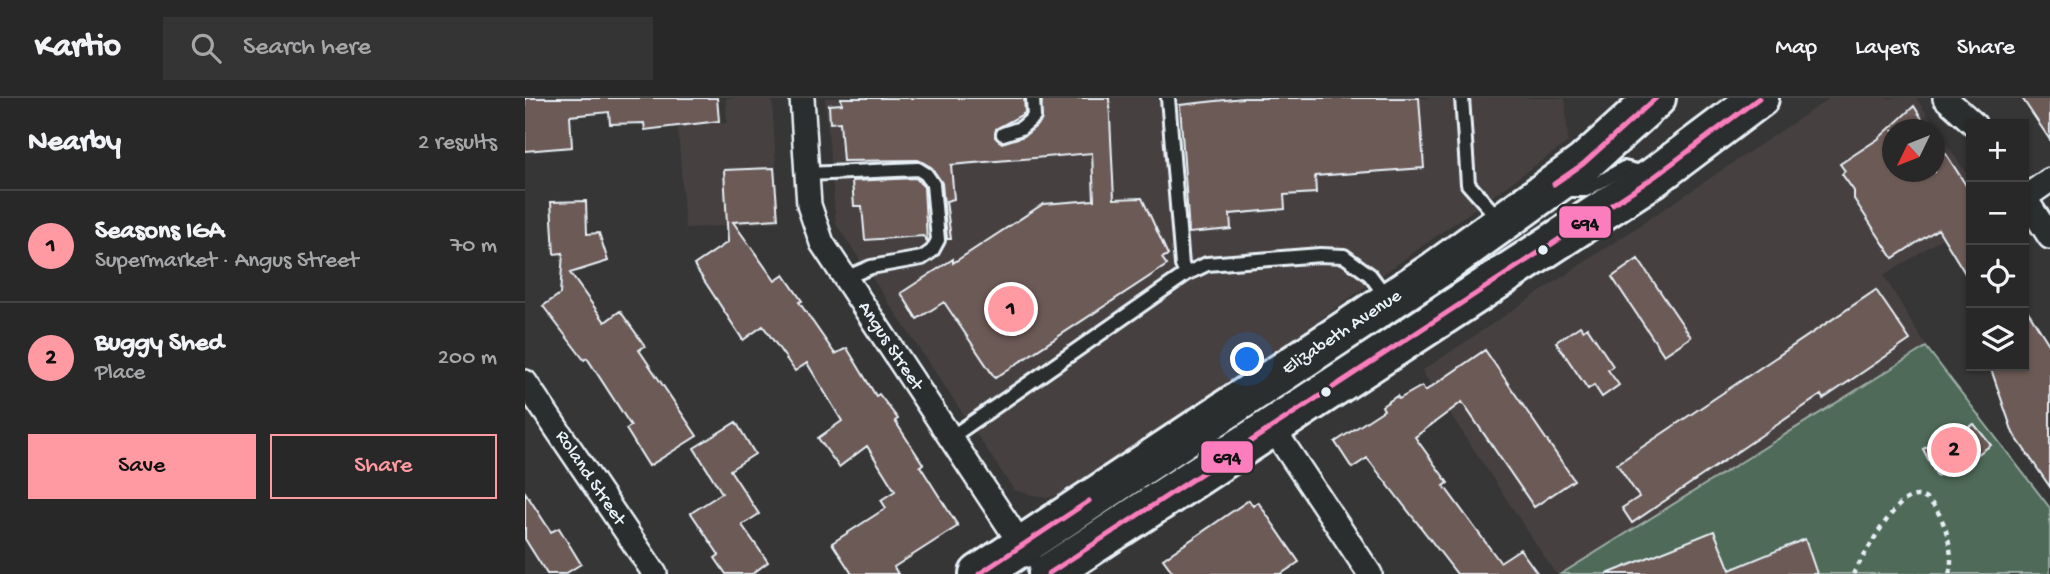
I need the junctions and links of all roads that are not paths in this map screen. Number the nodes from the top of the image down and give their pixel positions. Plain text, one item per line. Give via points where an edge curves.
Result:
1 (802, 98) edge
2 (1033, 98) edge
3 (1462, 98) edge
4 (1655, 98) edge
5 (1759, 98) edge
6 (1945, 98) edge
7 (1170, 102) edge
8 (1969, 114) edge
9 (1003, 134) dead end
10 (807, 174) junction
11 (1654, 177) junction
12 (2050, 180) edge
13 (1548, 189) junction
14 (2029, 194) edge
15 (2029, 205) edge
16 (1502, 222) junction
17 (2050, 237) edge
18 (1186, 274) junction
19 (845, 278) junction
20 (1390, 302) junction
21 (525, 382) edge
22 (1272, 427) junction
23 (950, 438) junction
24 (1031, 560) edge
25 (655, 574) edge
26 (979, 574) edge
27 (1048, 574) edge
28 (1370, 574) edge

1 - 10 street, Angus Street
2 - 9 lane via 1034,117
3 - 16 lane via 1468,184
4 - 13 highway, Elizabeth Avenue via 1583,164
5 - 11 highway, Elizabeth Avenue
6 - 8 street
7 - 18 lane
10 - 19 street, Angus Street via 814,224
10 - 19 lane via 918,169 933,184 938,240 932,250 922,258 871,267
11 - 13 lane via 1624,168 1586,190
11 - 22 highway, Elizabeth Avenue
12 - 14 street
13 - 16 highway, Elizabeth Avenue
15 - 17 street
16 - 20 highway, Elizabeth Avenue
18 - 20 lane via 1207,264 1344,256 1370,275
18 - 23 lane
19 - 23 street, Angus Street
20 - 24 highway, Elizabeth Avenue
21 - 25 street, Roland Street
22 - 27 highway, Elizabeth Avenue
22 - 28 street
23 - 24 street, Angus Street
24 - 26 highway, Elizabeth Avenue

